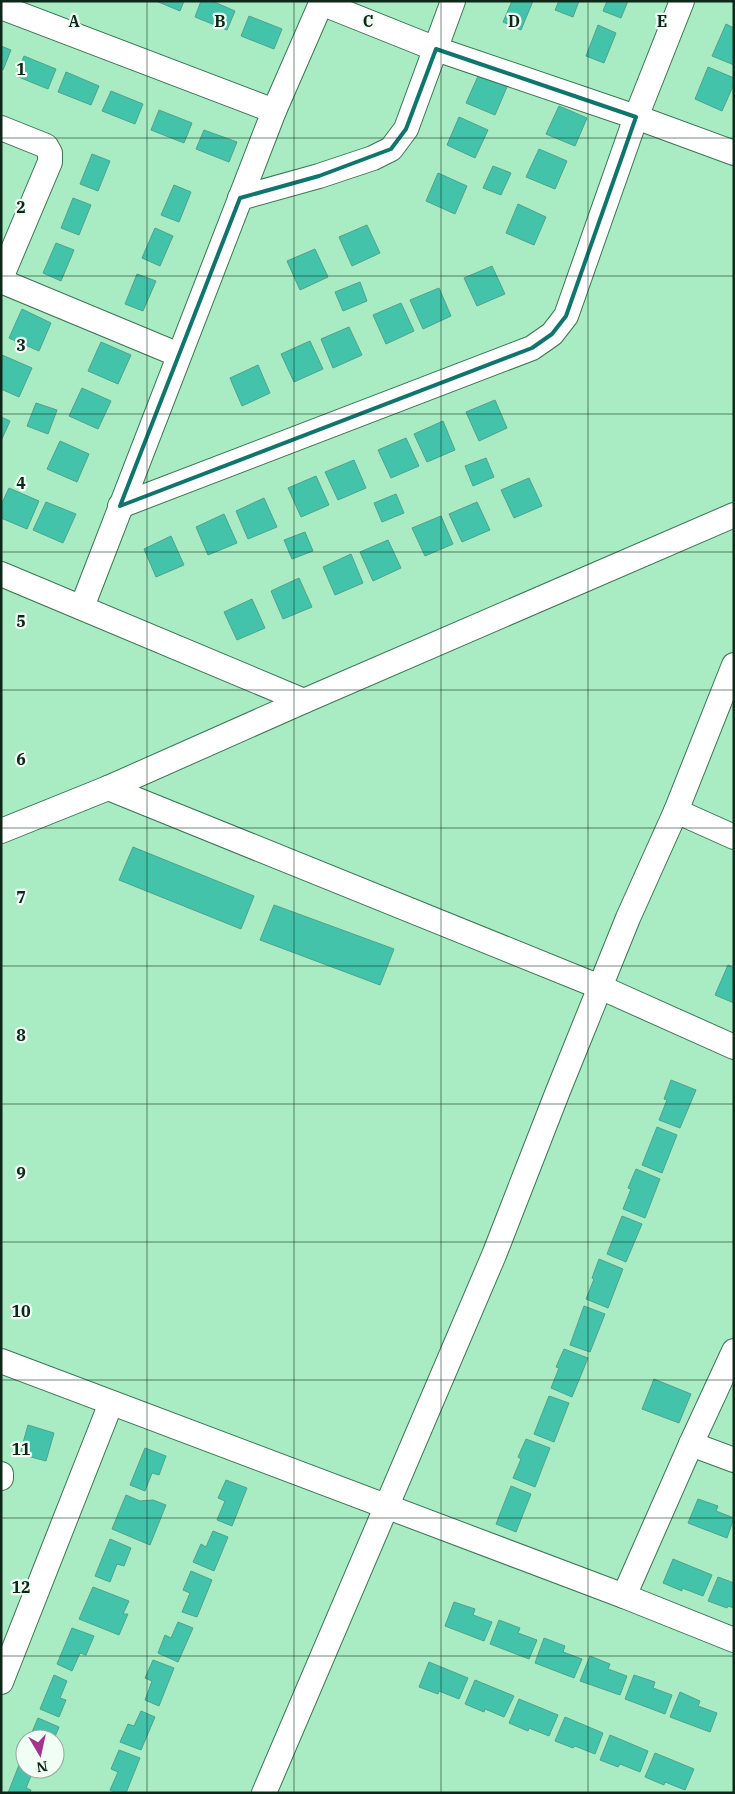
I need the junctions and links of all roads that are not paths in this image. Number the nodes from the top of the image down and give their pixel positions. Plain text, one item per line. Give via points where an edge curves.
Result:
1 (453, 1) edge
2 (682, 1) edge
3 (322, 2) edge
4 (1, 8) edge
5 (436, 49) junction
6 (274, 111) junction
7 (636, 117) junction
8 (1, 128) edge
9 (734, 153) edge
10 (240, 198) junction
11 (1, 279) edge
12 (179, 355) junction
13 (120, 506) junction
14 (734, 515) edge
15 (1, 574) edge
16 (82, 607) junction
17 (734, 665) edge
18 (304, 701) junction
19 (108, 788) junction
20 (676, 812) junction
21 (1, 831) edge
22 (734, 837) edge
23 (600, 987) junction
24 (734, 1047) edge
25 (734, 1351) edge
26 (1, 1362) edge
27 (112, 1403) junction
28 (691, 1444) junction
29 (734, 1460) edge
30 (1, 1474) edge
31 (1, 1478) edge
32 (386, 1507) junction
33 (624, 1596) junction
34 (734, 1640) edge
35 (1, 1682) edge
36 (264, 1793) edge

1 - 5 street
2 - 7 street
3 - 5 street
3 - 6 street
4 - 6 street
5 - 7 street
5 - 10 street via 406,129 391,149 346,167
6 - 10 street
7 - 9 street
7 - 13 street via 566,316 552,334 532,348
8 - 11 street via 46,146 50,162
10 - 12 street
11 - 12 street
12 - 13 street
13 - 16 street
14 - 18 street
15 - 16 street
16 - 18 street
17 - 20 street
18 - 19 street
19 - 21 street
19 - 23 street
20 - 22 street
20 - 23 street
23 - 24 street
23 - 32 street via 494,1255
25 - 28 street
26 - 27 street
27 - 32 street
27 - 35 street
28 - 29 street
28 - 33 street
30 - 31 street
32 - 33 street
32 - 36 street
33 - 34 street

